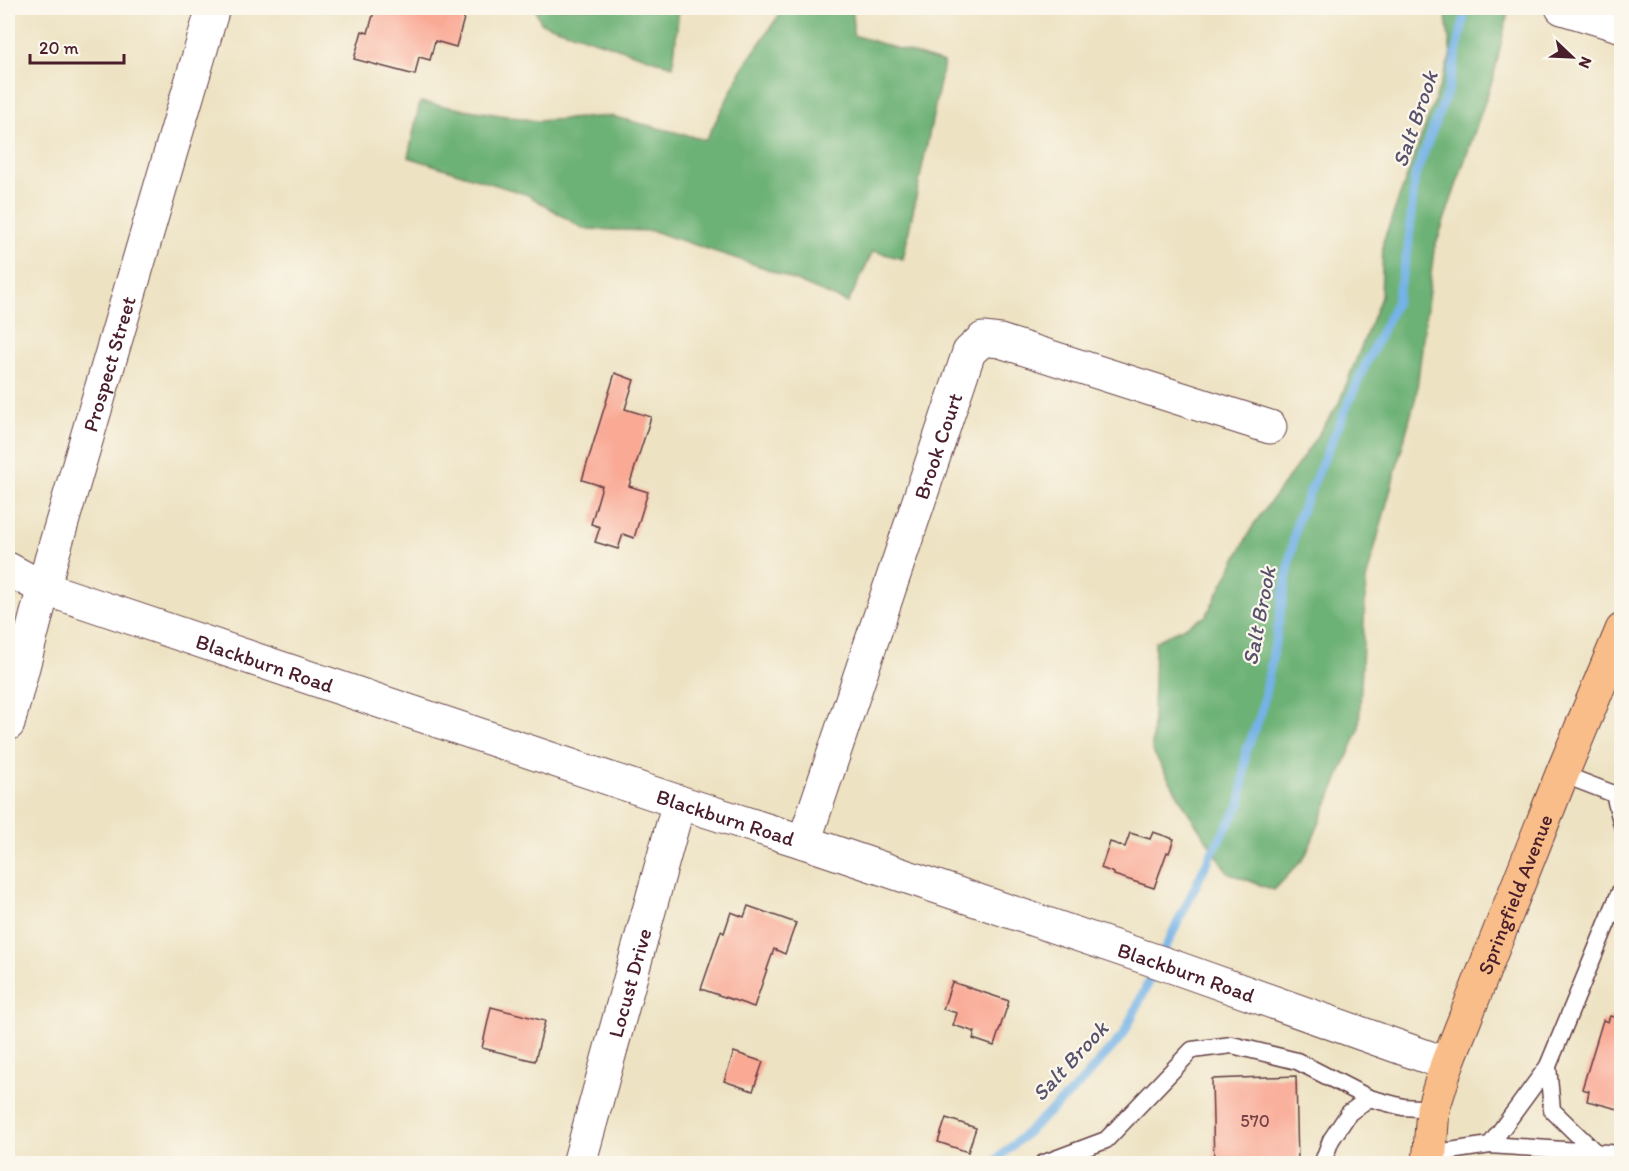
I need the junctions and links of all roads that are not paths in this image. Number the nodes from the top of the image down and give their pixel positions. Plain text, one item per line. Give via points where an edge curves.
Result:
1 (213, 8) edge
2 (1563, 8) edge
3 (1622, 26) edge
4 (1270, 427) dead end
5 (8, 569) edge
6 (43, 588) junction
7 (1622, 630) edge
8 (8, 724) edge
9 (1562, 774) junction
10 (1618, 794) edge
11 (679, 802) junction
12 (1622, 825) edge
13 (804, 842) junction
14 (1622, 888) edge
15 (1447, 1064) junction
16 (1548, 1066) junction
17 (1369, 1098) junction
18 (1433, 1109) junction
19 (1490, 1145) junction
20 (1594, 1152) junction
21 (1622, 1154) edge
22 (1429, 1159) edge
23 (579, 1164) edge
24 (1042, 1164) edge
25 (1322, 1164) edge

1 - 6 street, Prospect Street
2 - 3 street
4 - 13 street, Brook Court via 1000,341 983,339 969,352
5 - 6 street, Blackburn Road
6 - 8 street, Prospect Street
6 - 11 street, Blackburn Road
7 - 9 main road, Springfield Avenue
9 - 10 lane
9 - 15 main road, Springfield Avenue
10 - 12 lane
11 - 13 street, Blackburn Road
11 - 23 street, Locust Drive
13 - 15 street, Blackburn Road
14 - 16 lane
15 - 18 main road, Springfield Avenue
16 - 19 lane
16 - 20 lane via 1552,1110
17 - 18 lane
17 - 24 lane via 1297,1060 1232,1045 1192,1050 1106,1140
17 - 25 lane via 1349,1113 1331,1140
18 - 22 main road, Springfield Avenue
19 - 20 lane
19 - 22 lane
20 - 21 lane

